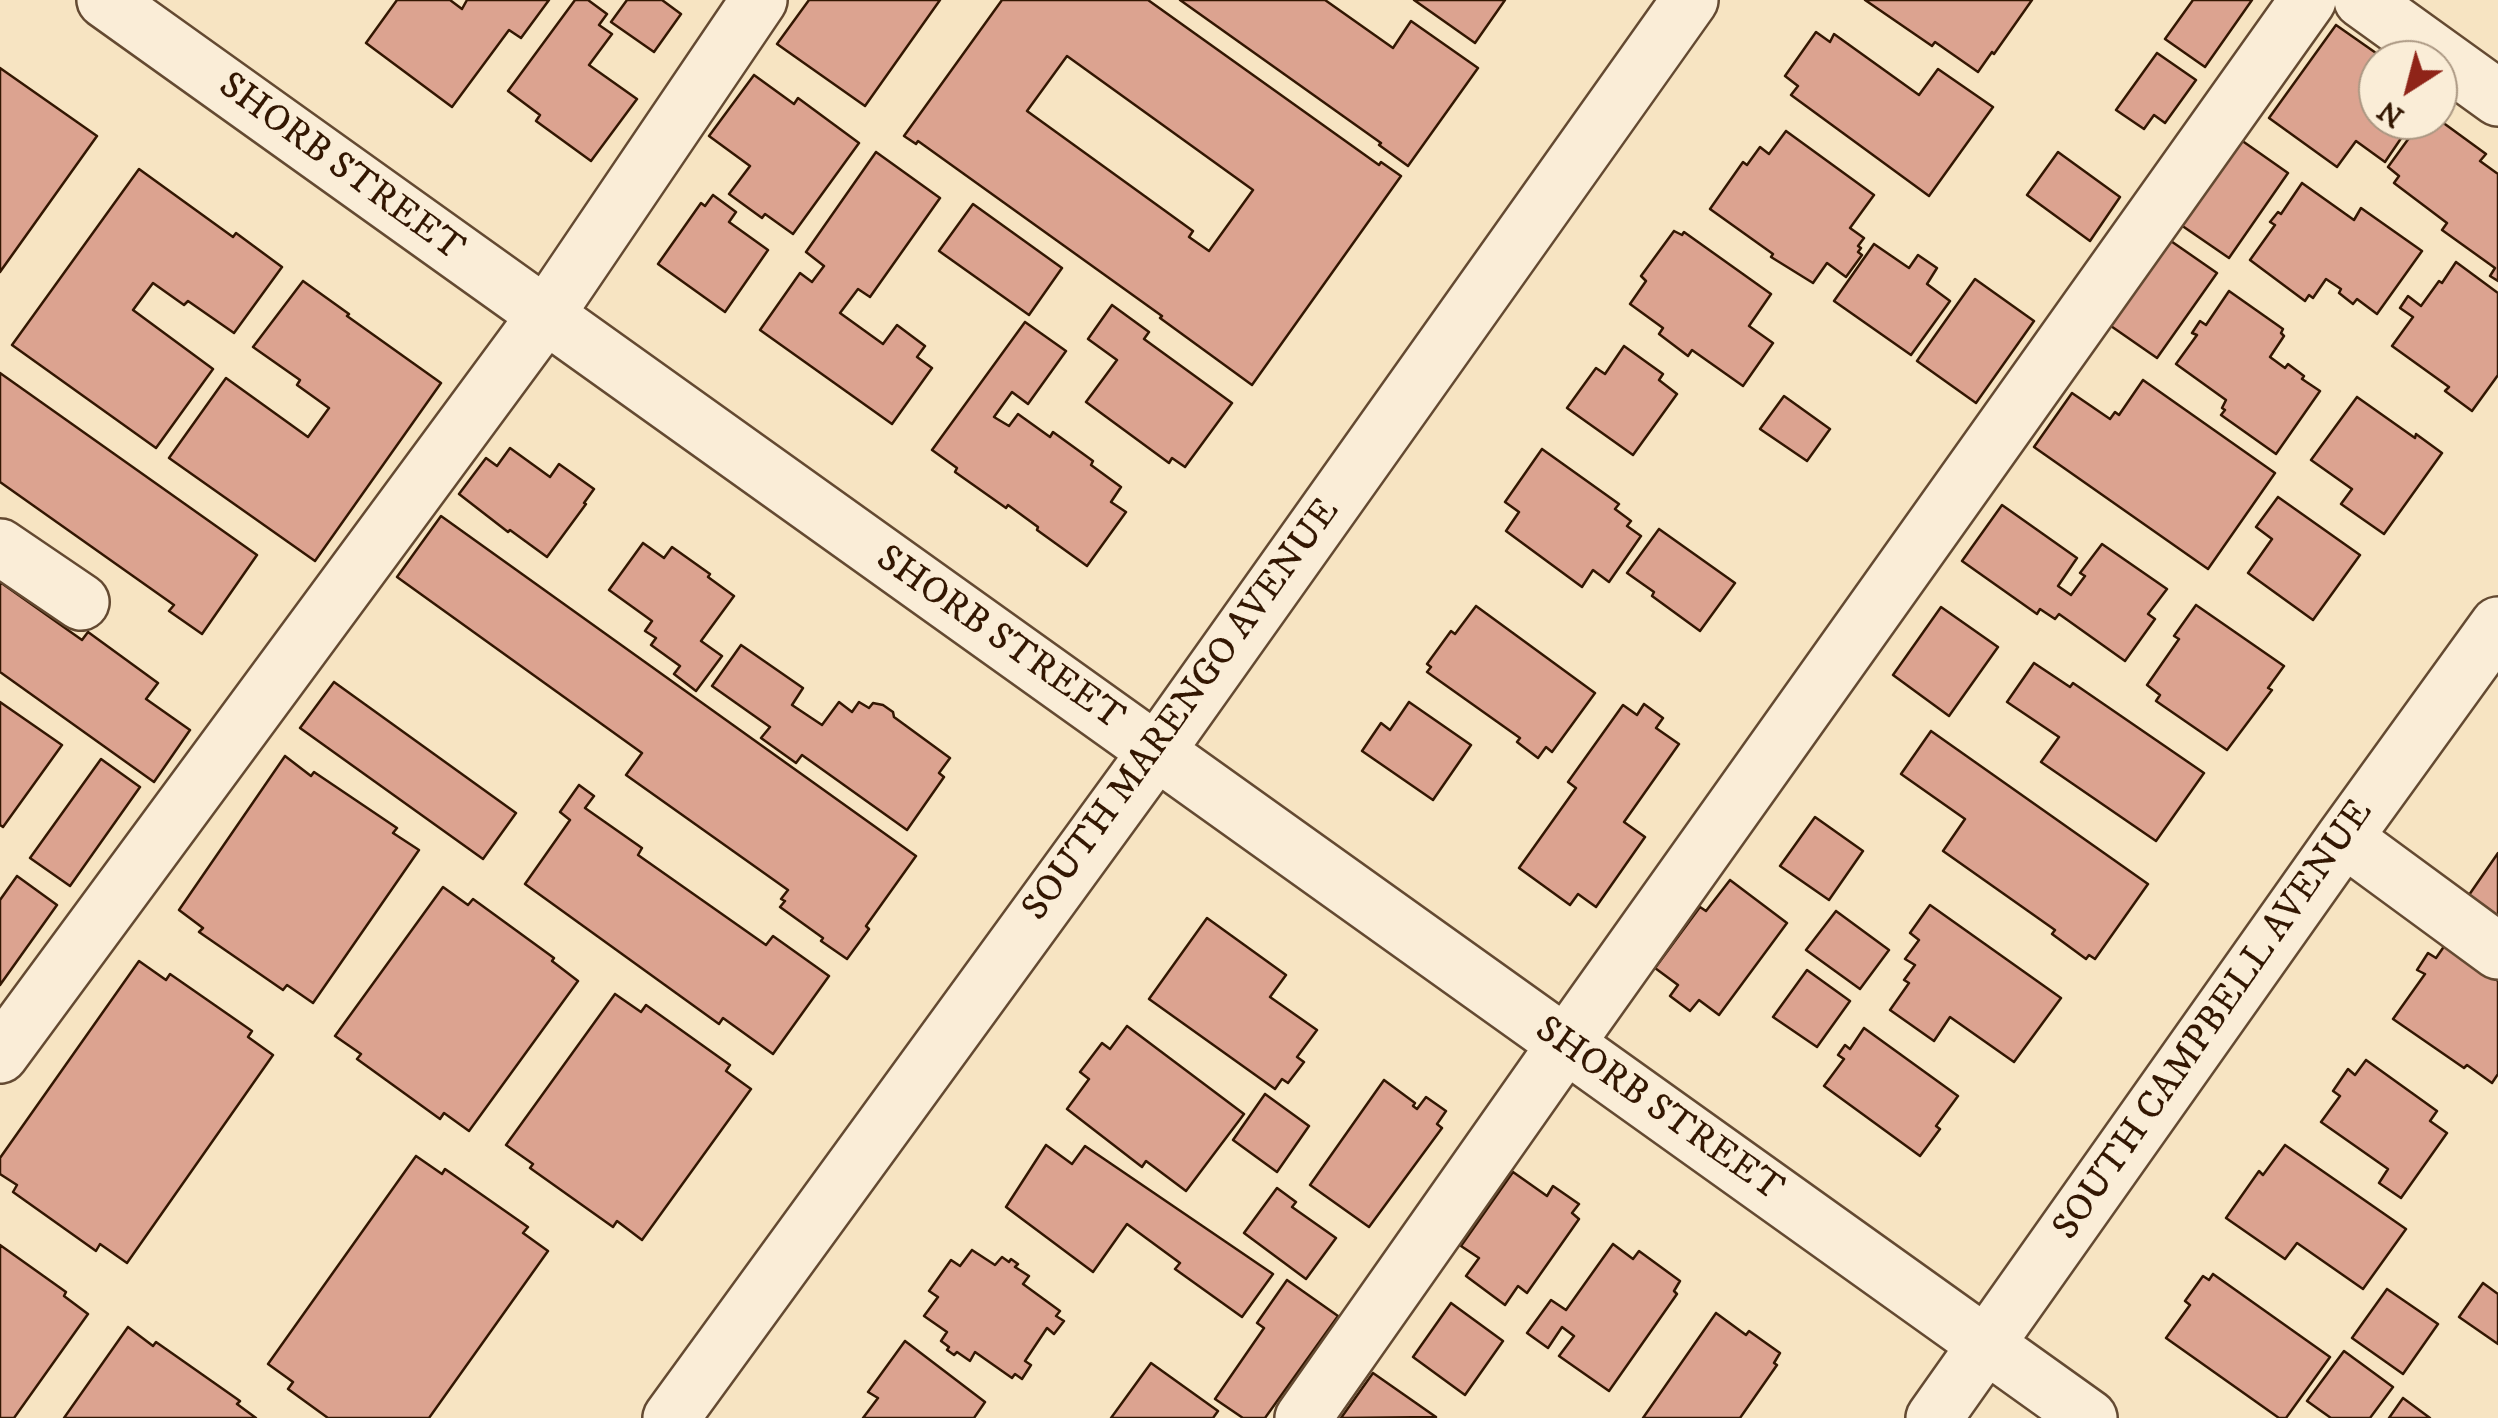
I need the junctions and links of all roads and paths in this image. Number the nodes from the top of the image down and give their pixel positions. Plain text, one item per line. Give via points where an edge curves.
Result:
1 (104, 0) edge
2 (759, 0) edge
3 (1690, 0) edge
4 (2308, 0) edge
5 (2362, 0) edge
6 (2498, 98) edge
7 (545, 316) junction
8 (0, 547) edge
9 (81, 602) dead end
10 (2498, 625) edge
11 (1156, 752) junction
12 (2344, 838) junction
13 (2498, 951) edge
14 (1564, 1045) junction
15 (0, 1055) edge
16 (1986, 1344) junction
17 (671, 1418) edge
18 (1303, 1418) edge
19 (1934, 1418) edge
20 (2089, 1418) edge

1 - 7 street, SHORB STREET
2 - 7 street
3 - 11 street, SOUTH MARENGO AVENUE
4 - 14 street
5 - 6 street
7 - 11 street, SHORB STREET
7 - 15 street
8 - 9 street
10 - 12 street, SOUTH CAMPBELL AVENUE
11 - 14 street, SHORB STREET
11 - 17 street, SOUTH MARENGO AVENUE
12 - 13 street
12 - 16 street, SOUTH CAMPBELL AVENUE
14 - 16 street, SHORB STREET
14 - 18 street
16 - 19 street, SOUTH CAMPBELL AVENUE
16 - 20 street, SHORB STREET

